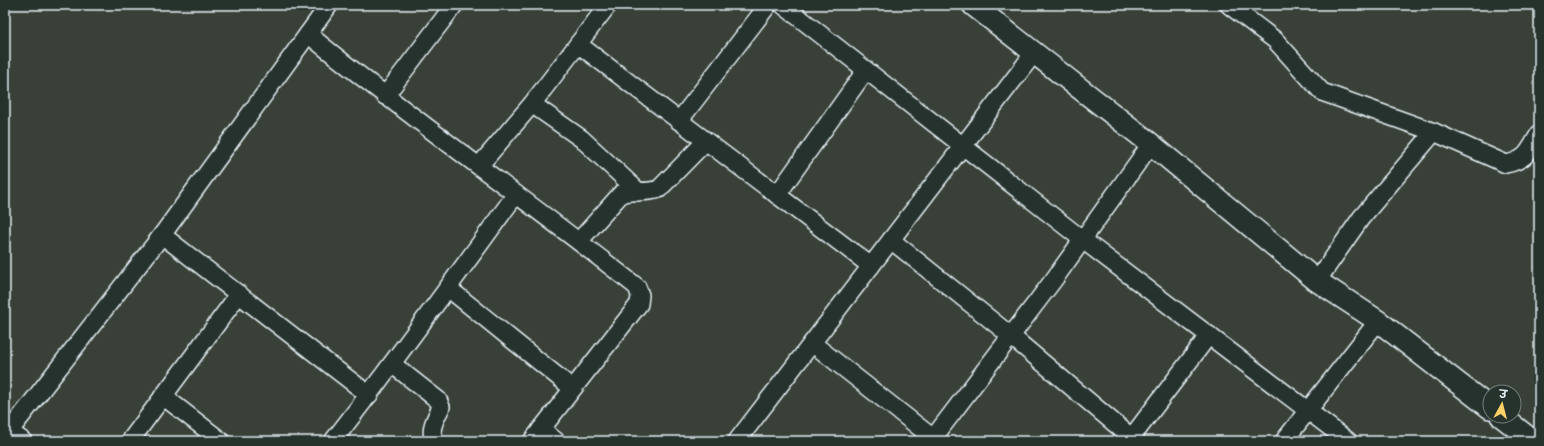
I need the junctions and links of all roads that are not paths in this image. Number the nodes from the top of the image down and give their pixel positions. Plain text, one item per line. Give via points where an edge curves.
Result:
1 (329, 5) edge
2 (454, 5) edge
3 (608, 5) edge
4 (768, 5) edge
5 (783, 5) edge
6 (973, 5) edge
7 (1229, 5) edge
8 (308, 34) junction
9 (578, 44) junction
10 (1034, 53) junction
11 (866, 70) junction
12 (385, 96) junction
13 (532, 104) junction
14 (679, 121) junction
15 (1434, 132) junction
16 (1539, 134) edge
17 (706, 141) junction
18 (1151, 144) junction
19 (964, 145) junction
20 (479, 166) junction
21 (639, 192) junction
22 (516, 194) junction
23 (777, 195) junction
24 (162, 235) junction
25 (891, 240) junction
26 (1083, 240) junction
27 (579, 241) junction
28 (871, 266) junction
29 (1317, 281) junction
30 (448, 288) junction
31 (239, 294) junction
32 (1378, 321) junction
33 (1209, 335) junction
34 (1011, 336) junction
35 (812, 343) junction
36 (392, 364) junction
37 (572, 388) junction
38 (369, 394) junction
39 (163, 396) junction
40 (1482, 402) edge
41 (1308, 410) junction
42 (1511, 424) edge
43 (536, 435) edge
44 (12, 436) edge
45 (932, 439) edge
46 (1130, 439) edge
47 (130, 441) edge
48 (221, 441) edge
49 (333, 441) edge
50 (434, 441) edge
51 (556, 441) edge
52 (737, 441) edge
53 (1284, 441) edge
54 (1348, 441) edge
55 (1533, 441) edge

1 - 8 street
2 - 12 street
3 - 9 street
4 - 14 street
5 - 11 street
6 - 10 street
7 - 15 street via 1275,40 1322,92
8 - 12 street
8 - 24 street
9 - 13 street
9 - 14 street
10 - 18 street
10 - 19 street
11 - 19 street
11 - 23 street
12 - 20 street
13 - 20 street
13 - 21 street via 582,139
14 - 17 street
15 - 16 street via 1506,164 1517,162 1526,155
15 - 29 street via 1361,218
17 - 21 street via 659,189
17 - 23 street
18 - 26 street
18 - 29 street
19 - 25 street
19 - 26 street
20 - 22 street
21 - 27 street via 621,194
22 - 27 street
22 - 30 street
23 - 28 street
24 - 31 street
24 - 44 street
25 - 28 street
25 - 34 street
26 - 33 street
26 - 34 street
27 - 37 street via 637,287 640,294 639,304
28 - 35 street
29 - 32 street
30 - 36 street
30 - 37 street
31 - 38 street
31 - 39 street
32 - 40 street
32 - 41 street
33 - 41 street
33 - 46 street
34 - 45 street
34 - 46 street
35 - 45 street
35 - 52 street
36 - 38 street
36 - 50 street via 438,400 441,407 432,427 431,436
37 - 43 street
38 - 49 street
39 - 47 street
39 - 48 street
41 - 53 street
41 - 54 street
42 - 55 street
43 - 51 street

